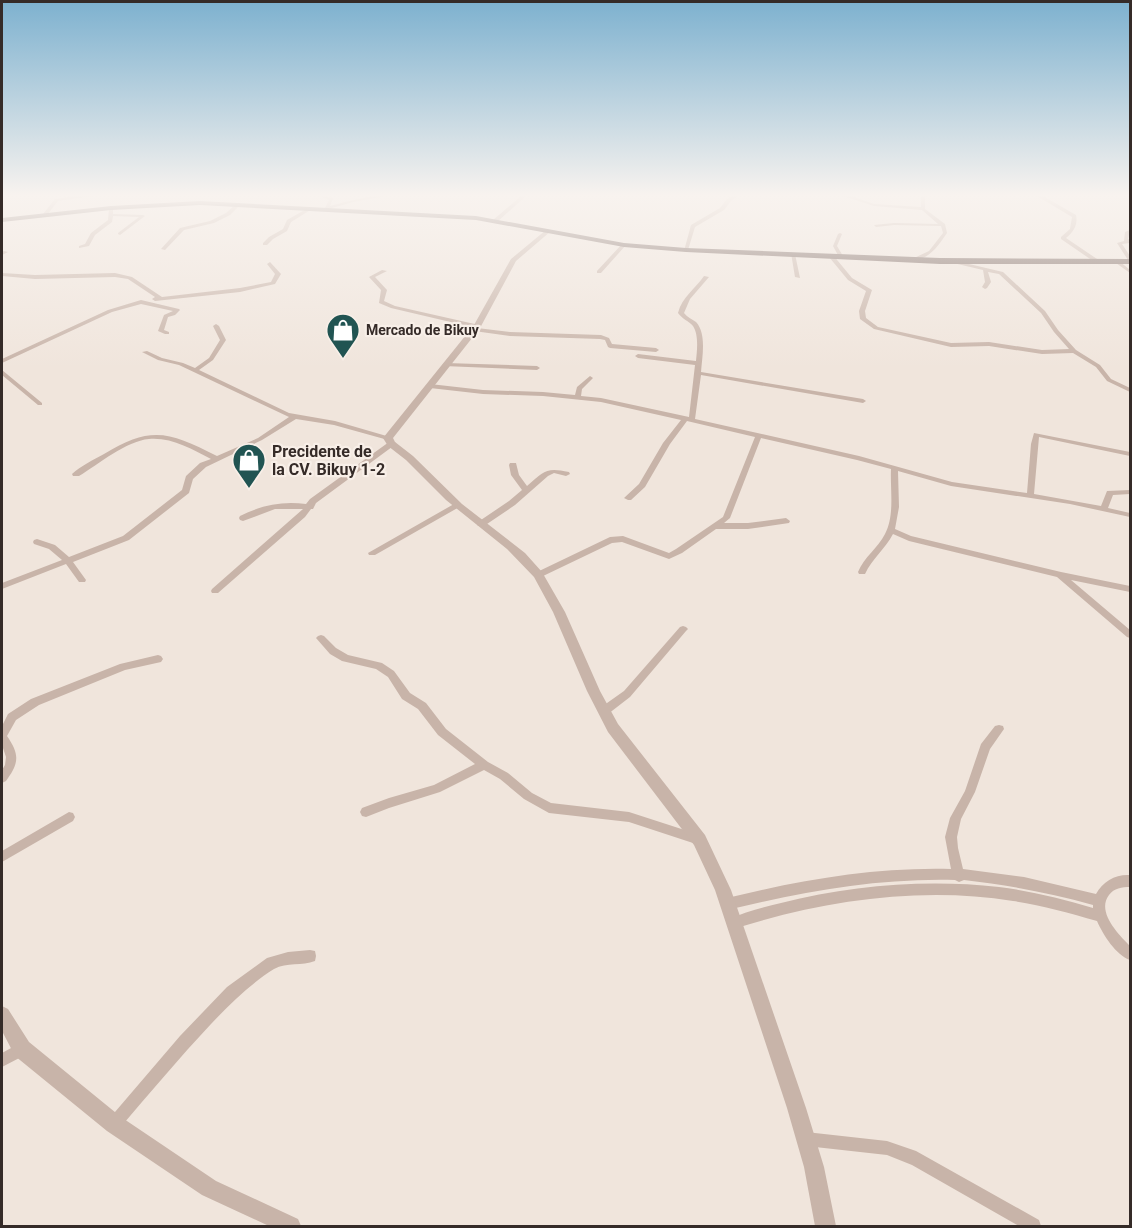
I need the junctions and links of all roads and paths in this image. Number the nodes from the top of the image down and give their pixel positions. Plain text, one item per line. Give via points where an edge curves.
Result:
1 (520, 253) edge
2 (617, 253) edge
3 (774, 253) edge
4 (839, 253) edge
5 (929, 253) edge
6 (1085, 253) edge
7 (792, 254) junction
8 (831, 256) junction
9 (841, 256) junction
10 (914, 260) junction
11 (1131, 260) edge
12 (940, 261) junction
13 (1098, 262) junction
14 (1118, 262) junction
15 (270, 264) dead end
16 (985, 270) junction
17 (384, 271) dead end
18 (600, 272) dead end
19 (1131, 272) edge
20 (2, 275) edge
21 (706, 277) dead end
22 (798, 277) dead end
23 (985, 287) dead end
24 (160, 298) junction
25 (141, 302) junction
26 (216, 326) dead end
27 (475, 328) junction
28 (167, 333) dead end
29 (658, 340) dead end
30 (1074, 351) junction
31 (145, 352) dead end
32 (656, 354) junction
33 (638, 356) dead end
34 (2, 361) edge
35 (698, 363) junction
36 (446, 364) junction
37 (537, 368) dead end
38 (196, 370) junction
39 (2, 372) edge
40 (698, 373) junction
41 (590, 378) dead end
42 (13, 381) junction
43 (2, 386) edge
44 (430, 386) junction
45 (1131, 390) edge
46 (578, 397) junction
47 (863, 401) dead end
48 (40, 404) dead end
49 (294, 417) junction
50 (689, 419) junction
51 (759, 435) junction
52 (390, 441) junction
53 (1131, 454) edge
54 (215, 458) junction
55 (513, 465) dead end
56 (895, 468) junction
57 (76, 474) dead end
58 (566, 474) dead end
59 (527, 491) junction
60 (1131, 492) edge
61 (1030, 496) junction
62 (628, 498) dead end
63 (457, 506) junction
64 (310, 507) junction
65 (1104, 508) junction
66 (1131, 515) edge
67 (243, 518) dead end
68 (726, 518) junction
69 (786, 521) dead end
70 (481, 524) junction
71 (715, 526) junction
72 (734, 526) junction
73 (891, 530) junction
74 (37, 542) dead end
75 (372, 553) dead end
76 (68, 561) junction
77 (861, 572) dead end
78 (538, 575) junction
79 (1060, 575) junction
80 (82, 580) dead end
81 (2, 585) edge
82 (1131, 589) edge
83 (215, 591) dead end
84 (683, 629) dead end
85 (1131, 635) edge
86 (321, 638) dead end
87 (158, 659) dead end
88 (604, 711) junction
89 (999, 729) dead end
90 (2, 736) edge
91 (484, 765) junction
92 (2, 778) edge
93 (366, 812) dead end
94 (69, 817) dead end
95 (696, 838) junction
96 (2, 858) edge
97 (959, 876) junction
98 (1131, 881) edge
99 (1100, 901) junction
100 (727, 904) junction
101 (1101, 916) junction
102 (733, 923) junction
103 (1131, 954) edge
104 (310, 956) dead end
105 (2, 1015) edge
106 (22, 1049) junction
107 (2, 1060) edge
108 (114, 1124) junction
109 (806, 1139) junction
110 (291, 1227) edge
111 (826, 1227) edge
112 (1033, 1227) edge

1 - 27 street
2 - 18 street
3 - 7 main road
4 - 9 street
5 - 10 street
6 - 13 street
7 - 8 main road
7 - 22 street
8 - 9 main road
8 - 30 street via 850,279 869,290 863,318 876,328 951,345
9 - 10 main road
10 - 12 main road
11 - 14 main road
12 - 13 main road
12 - 16 street
13 - 14 main road
14 - 19 street
15 - 24 street via 278,274 273,283
16 - 23 street
16 - 30 street via 1006,277 1043,312
17 - 27 street via 372,277 384,290 381,302
20 - 24 street via 115,275 130,278
21 - 35 street via 687,298 681,313 697,330
24 - 25 street
25 - 28 street via 177,310 166,316 161,331
25 - 34 street via 110,311
26 - 38 street via 223,340 211,359
27 - 32 street via 510,334 601,337 618,349
27 - 36 street
29 - 32 street
30 - 45 street via 1098,366 1109,380
31 - 38 street
32 - 33 street
32 - 35 street
35 - 40 street
36 - 37 street
36 - 44 street
38 - 49 street
39 - 42 street
40 - 47 street
40 - 50 street
41 - 46 street via 579,388
42 - 43 street
42 - 48 street
44 - 46 street
44 - 52 street
46 - 50 street
49 - 52 street via 335,423
49 - 54 street via 260,439
50 - 51 street
50 - 62 street via 667,443 642,485
51 - 56 street
51 - 68 street
52 - 63 street
52 - 64 street
53 - 61 street via 1036,434
54 - 57 street via 180,443 148,437
54 - 76 street via 189,478 186,491 126,538
55 - 59 street
56 - 61 street via 951,484
56 - 73 street
58 - 59 street via 551,472
59 - 70 street
60 - 65 street via 1110,493
61 - 65 street
63 - 70 street
63 - 75 street
64 - 67 street via 271,506
64 - 83 street
65 - 66 street
68 - 71 street
68 - 72 street
69 - 72 street
70 - 78 street
71 - 72 street
71 - 78 street via 669,556 623,539 610,540
73 - 77 street
73 - 79 street via 909,538
74 - 76 street via 51,544
76 - 80 street
76 - 81 street
78 - 88 street
79 - 82 street
79 - 85 street
84 - 88 street via 627,694
86 - 91 street via 345,658 379,666 391,674 406,696 422,706 442,732
87 - 90 street via 123,667 35,702 12,717
88 - 95 street via 641,769
89 - 97 street via 985,747 970,792 956,818 951,837
90 - 92 street via 12,754
91 - 93 street via 429,791
91 - 95 street via 549,808 629,817
94 - 96 street
95 - 100 street via 708,856
97 - 99 street via 1055,888
97 - 100 street via 880,876
98 - 99 street via 1113,883 1104,890
99 - 101 street
100 - 102 street
101 - 102 street via 1000,893 945,890 886,892 828,900
101 - 103 street via 1108,931
102 - 109 street
104 - 108 street via 272,963 232,992
105 - 106 street
106 - 107 street
106 - 108 street
108 - 110 street via 209,1188
109 - 111 street
109 - 112 street via 887,1148 916,1159

